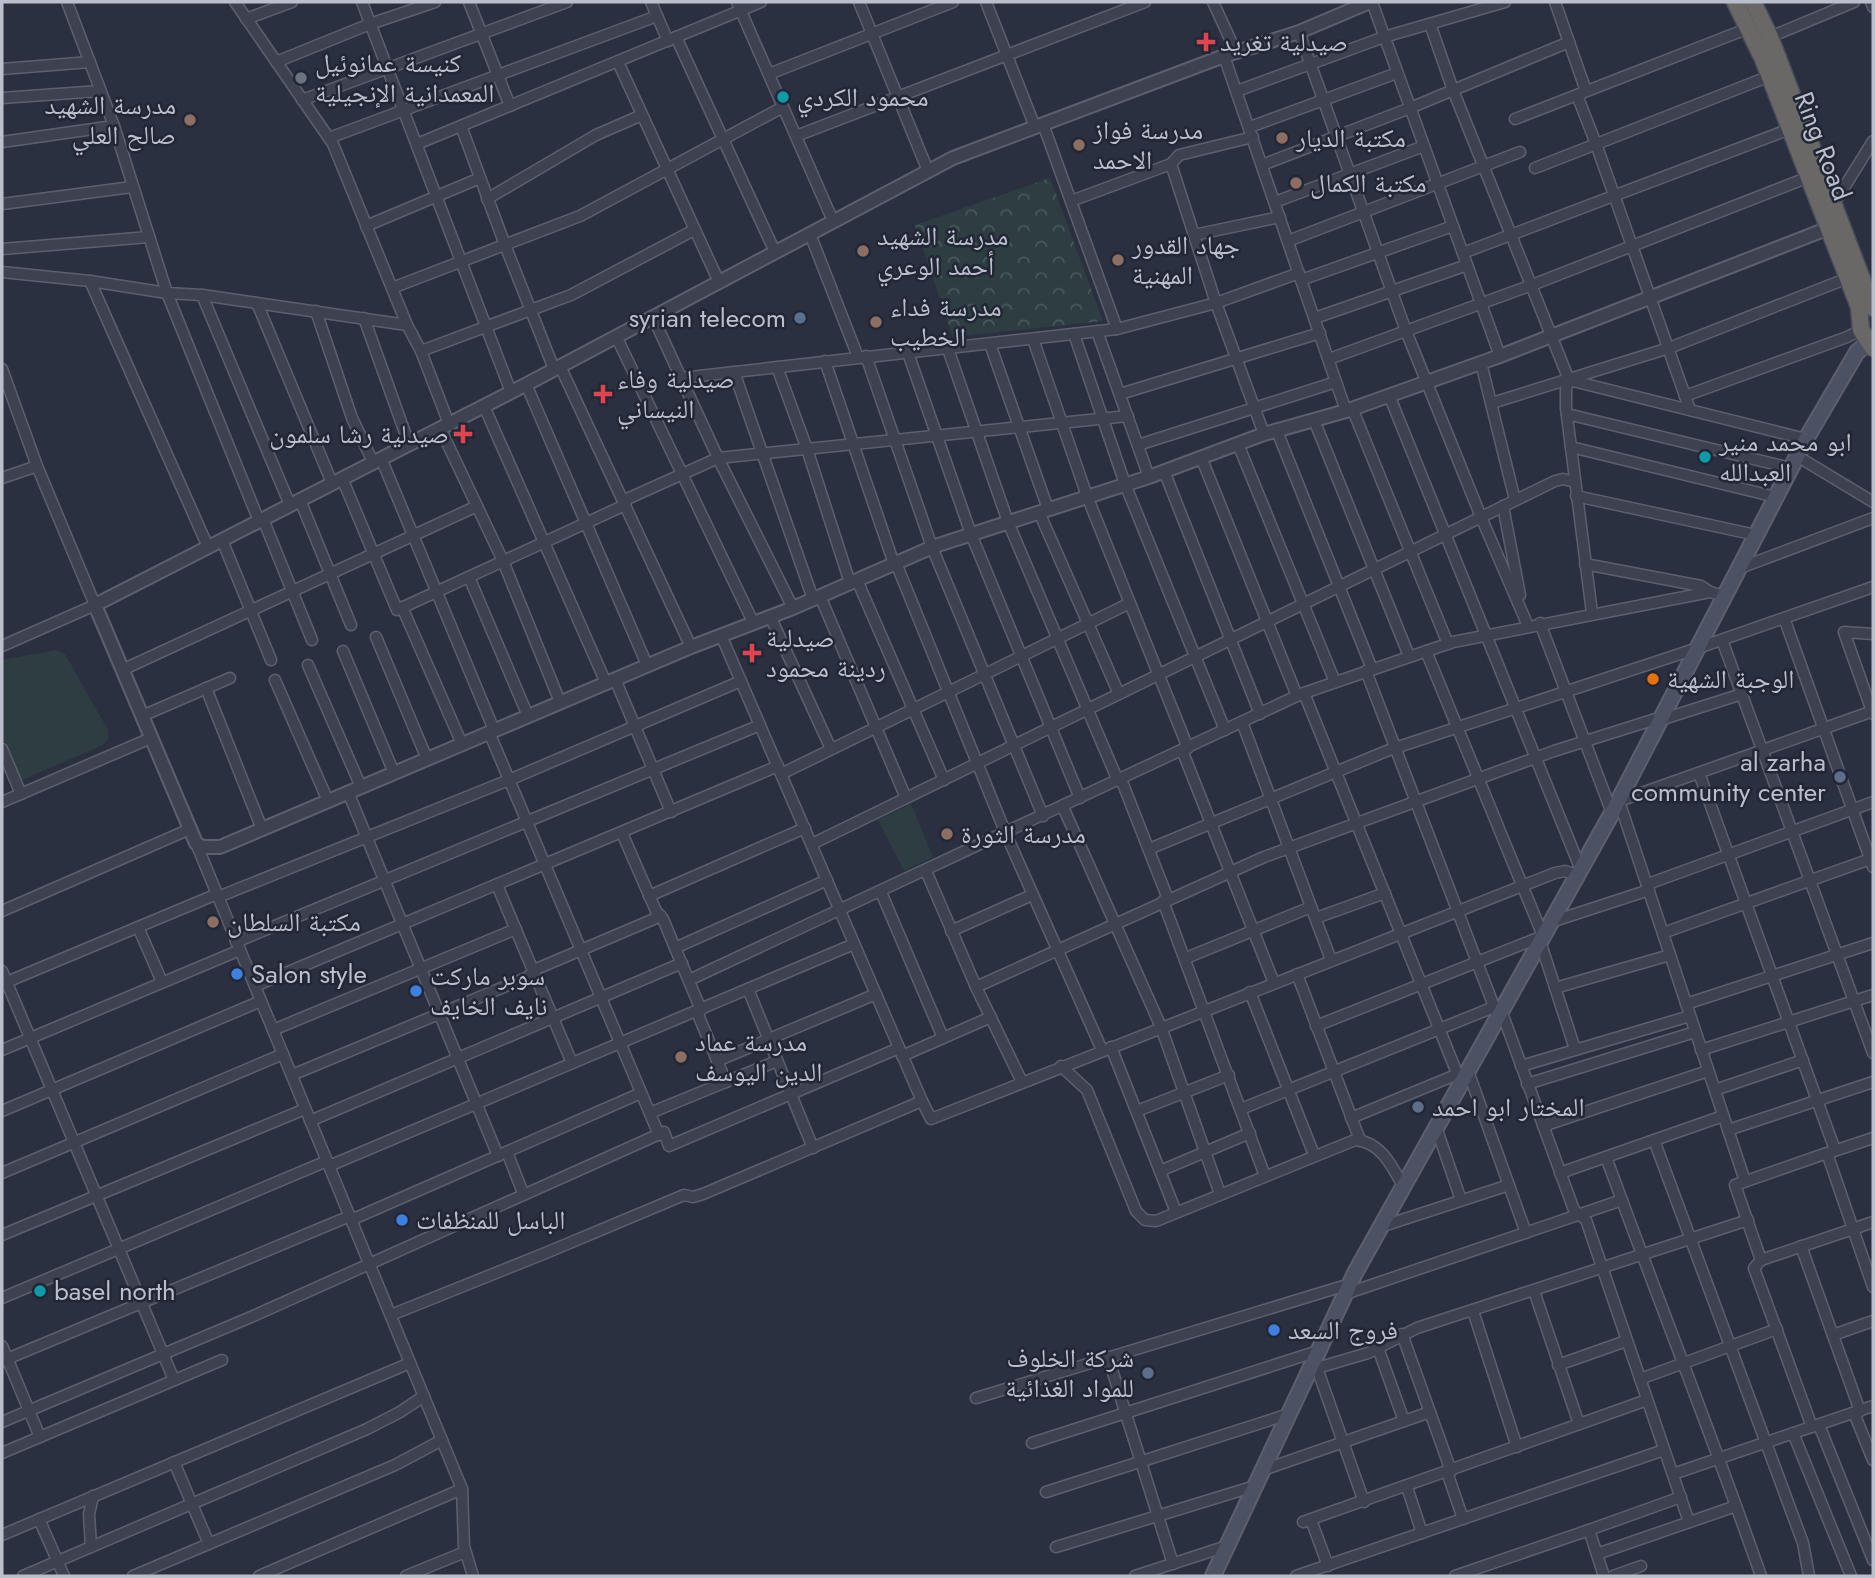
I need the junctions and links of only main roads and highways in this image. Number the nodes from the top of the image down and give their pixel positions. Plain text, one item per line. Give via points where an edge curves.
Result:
1 (1735, 2) edge
2 (1753, 2) edge
3 (1869, 328) edge
4 (1213, 1576) edge

1 - 3 highway, Ring Road via 1770,76
2 - 3 highway, Ring Road via 1835,201
3 - 4 main road via 1806,439 1615,807 1347,1289

